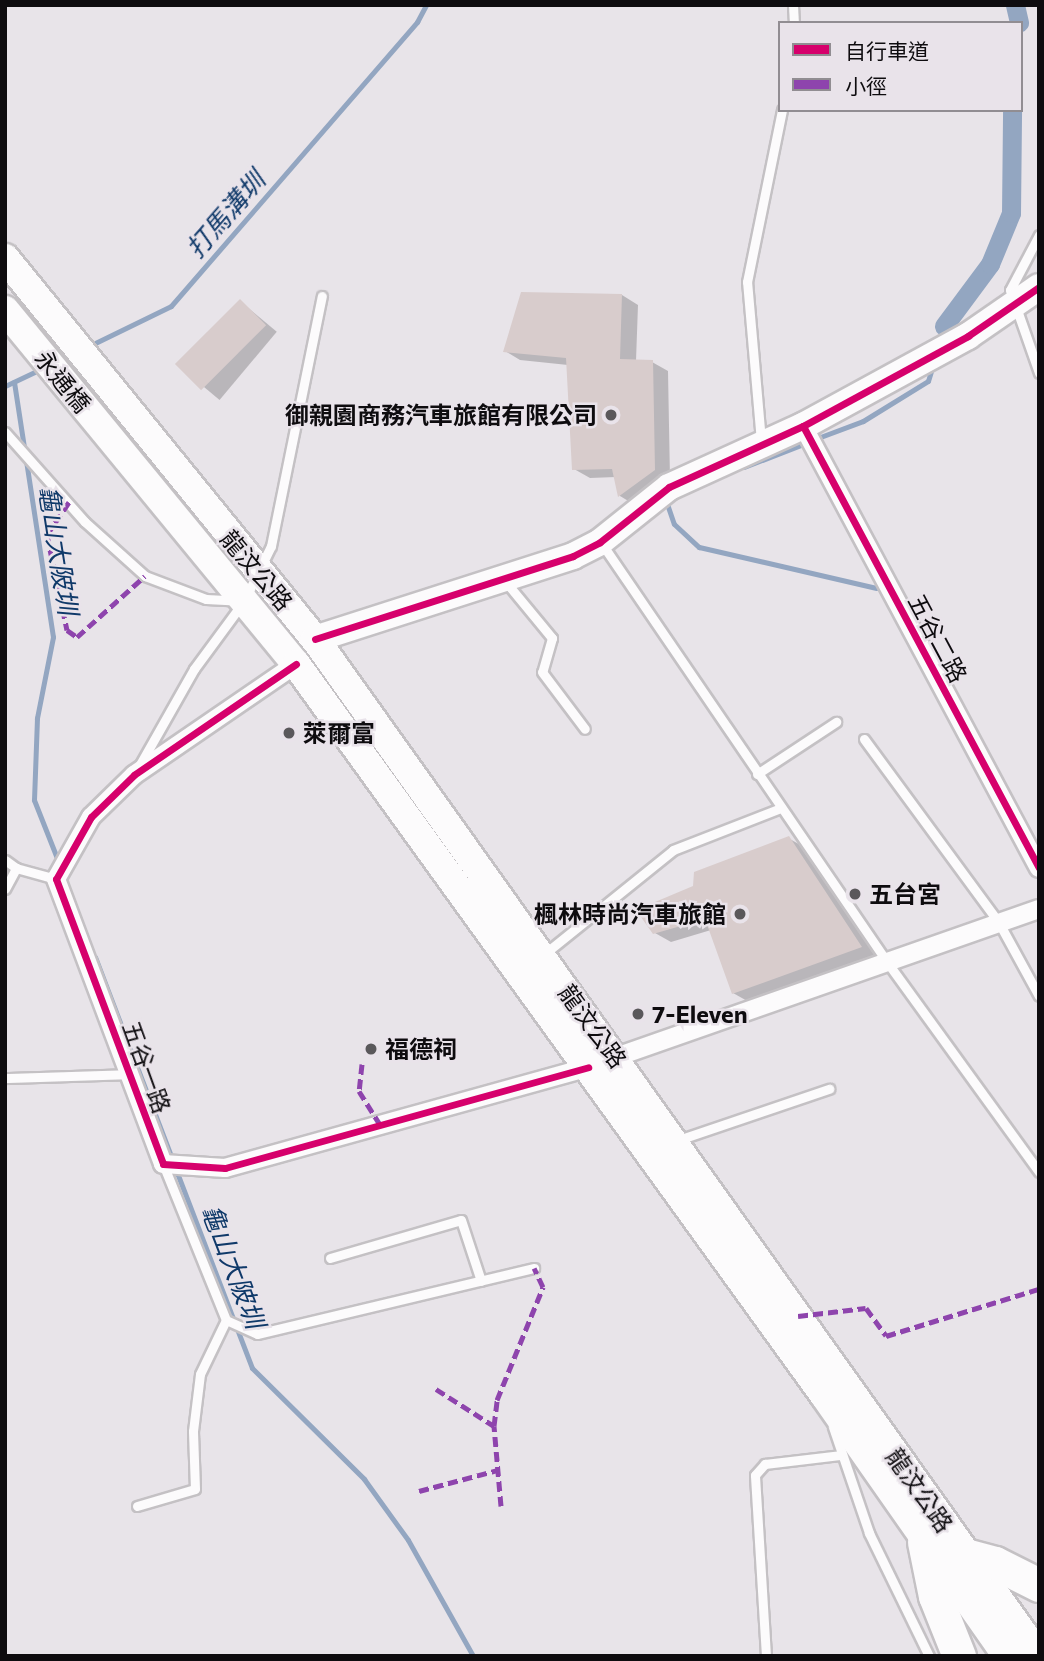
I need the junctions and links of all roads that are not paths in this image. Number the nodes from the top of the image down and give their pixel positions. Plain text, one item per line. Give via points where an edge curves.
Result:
1 (782, 112) edge
2 (1039, 235) edge
3 (5, 258) edge
4 (1039, 287) edge
5 (322, 296) dead end
6 (1015, 304) junction
7 (5, 310) edge
8 (1039, 373) edge
9 (129, 411) joint
10 (102, 430) joint
11 (806, 431) junction
12 (5, 432) edge
13 (761, 446) junction
14 (600, 542) junction
15 (260, 576) junction
16 (504, 580) junction
17 (244, 601) junction
18 (315, 639) junction
19 (296, 664) junction
20 (836, 722) dead end
21 (585, 729) dead end
22 (864, 739) dead end
23 (757, 774) junction
24 (134, 775) junction
25 (781, 808) junction
26 (9, 863) edge
27 (1039, 868) edge
28 (56, 879) junction
29 (5, 889) edge
30 (1039, 909) edge
31 (999, 923) junction
32 (542, 956) junction
33 (887, 962) junction
34 (1039, 996) edge
35 (616, 1057) junction
36 (589, 1067) junction
37 (129, 1074) junction
38 (5, 1078) edge
39 (829, 1089) dead end
40 (675, 1141) junction
41 (163, 1164) junction
42 (1039, 1172) edge
43 (330, 1258) dead end
44 (534, 1268) dead end
45 (481, 1281) junction
46 (226, 1320) junction
47 (824, 1395) junction
48 (841, 1455) junction
49 (137, 1506) dead end
50 (924, 1542) junction
51 (965, 1555) junction
52 (1039, 1585) edge
53 (766, 1656) edge
54 (929, 1656) edge
55 (959, 1656) edge
56 (1007, 1656) edge
57 (1039, 1656) edge

1 - 13 lane via 747,282
2 - 6 lane via 1010,290
3 - 9 main road, 永通橋
4 - 6 street
5 - 15 lane via 271,546
6 - 8 lane
6 - 11 street
7 - 10 main road, 永通橋
9 - 15 main road, 龍汶公路
10 - 17 main road, 龍汶公路
11 - 13 street
11 - 27 street, 五谷二路
12 - 17 lane via 85,522 145,576 206,600
13 - 14 street via 669,487
14 - 16 street
14 - 23 lane
15 - 17 lane
15 - 18 main road, 龍汶公路
16 - 18 street
16 - 21 lane via 552,638 542,672
17 - 19 main road, 龍汶公路
17 - 24 lane via 194,669
18 - 19 main road
18 - 32 main road, 龍汶公路
19 - 24 street
19 - 36 main road, 龍汶公路
20 - 23 lane
22 - 31 lane
23 - 25 lane
24 - 28 street via 91,817
25 - 32 lane via 673,850
25 - 33 lane
26 - 28 lane
26 - 29 lane
28 - 37 street, 五谷一路
30 - 31 street
31 - 33 street
31 - 34 lane
32 - 35 main road, 龍汶公路
33 - 35 street
33 - 42 lane
35 - 40 main road, 龍汶公路
36 - 41 street via 225,1168
36 - 47 main road, 龍汶公路
37 - 38 lane
37 - 41 street, 五谷一路
39 - 40 lane
40 - 51 main road, 龍汶公路
41 - 46 lane
43 - 45 lane via 461,1220
44 - 45 lane
45 - 46 lane via 257,1334
46 - 49 lane via 200,1374 193,1431 195,1489
47 - 48 lane
47 - 50 main road, 龍汶公路
48 - 53 lane via 765,1464 755,1475
48 - 54 lane via 869,1533
50 - 55 highway via 935,1596
50 - 56 main road, 龍汶公路
51 - 52 highway via 995,1563
51 - 57 main road, 龍汶公路

